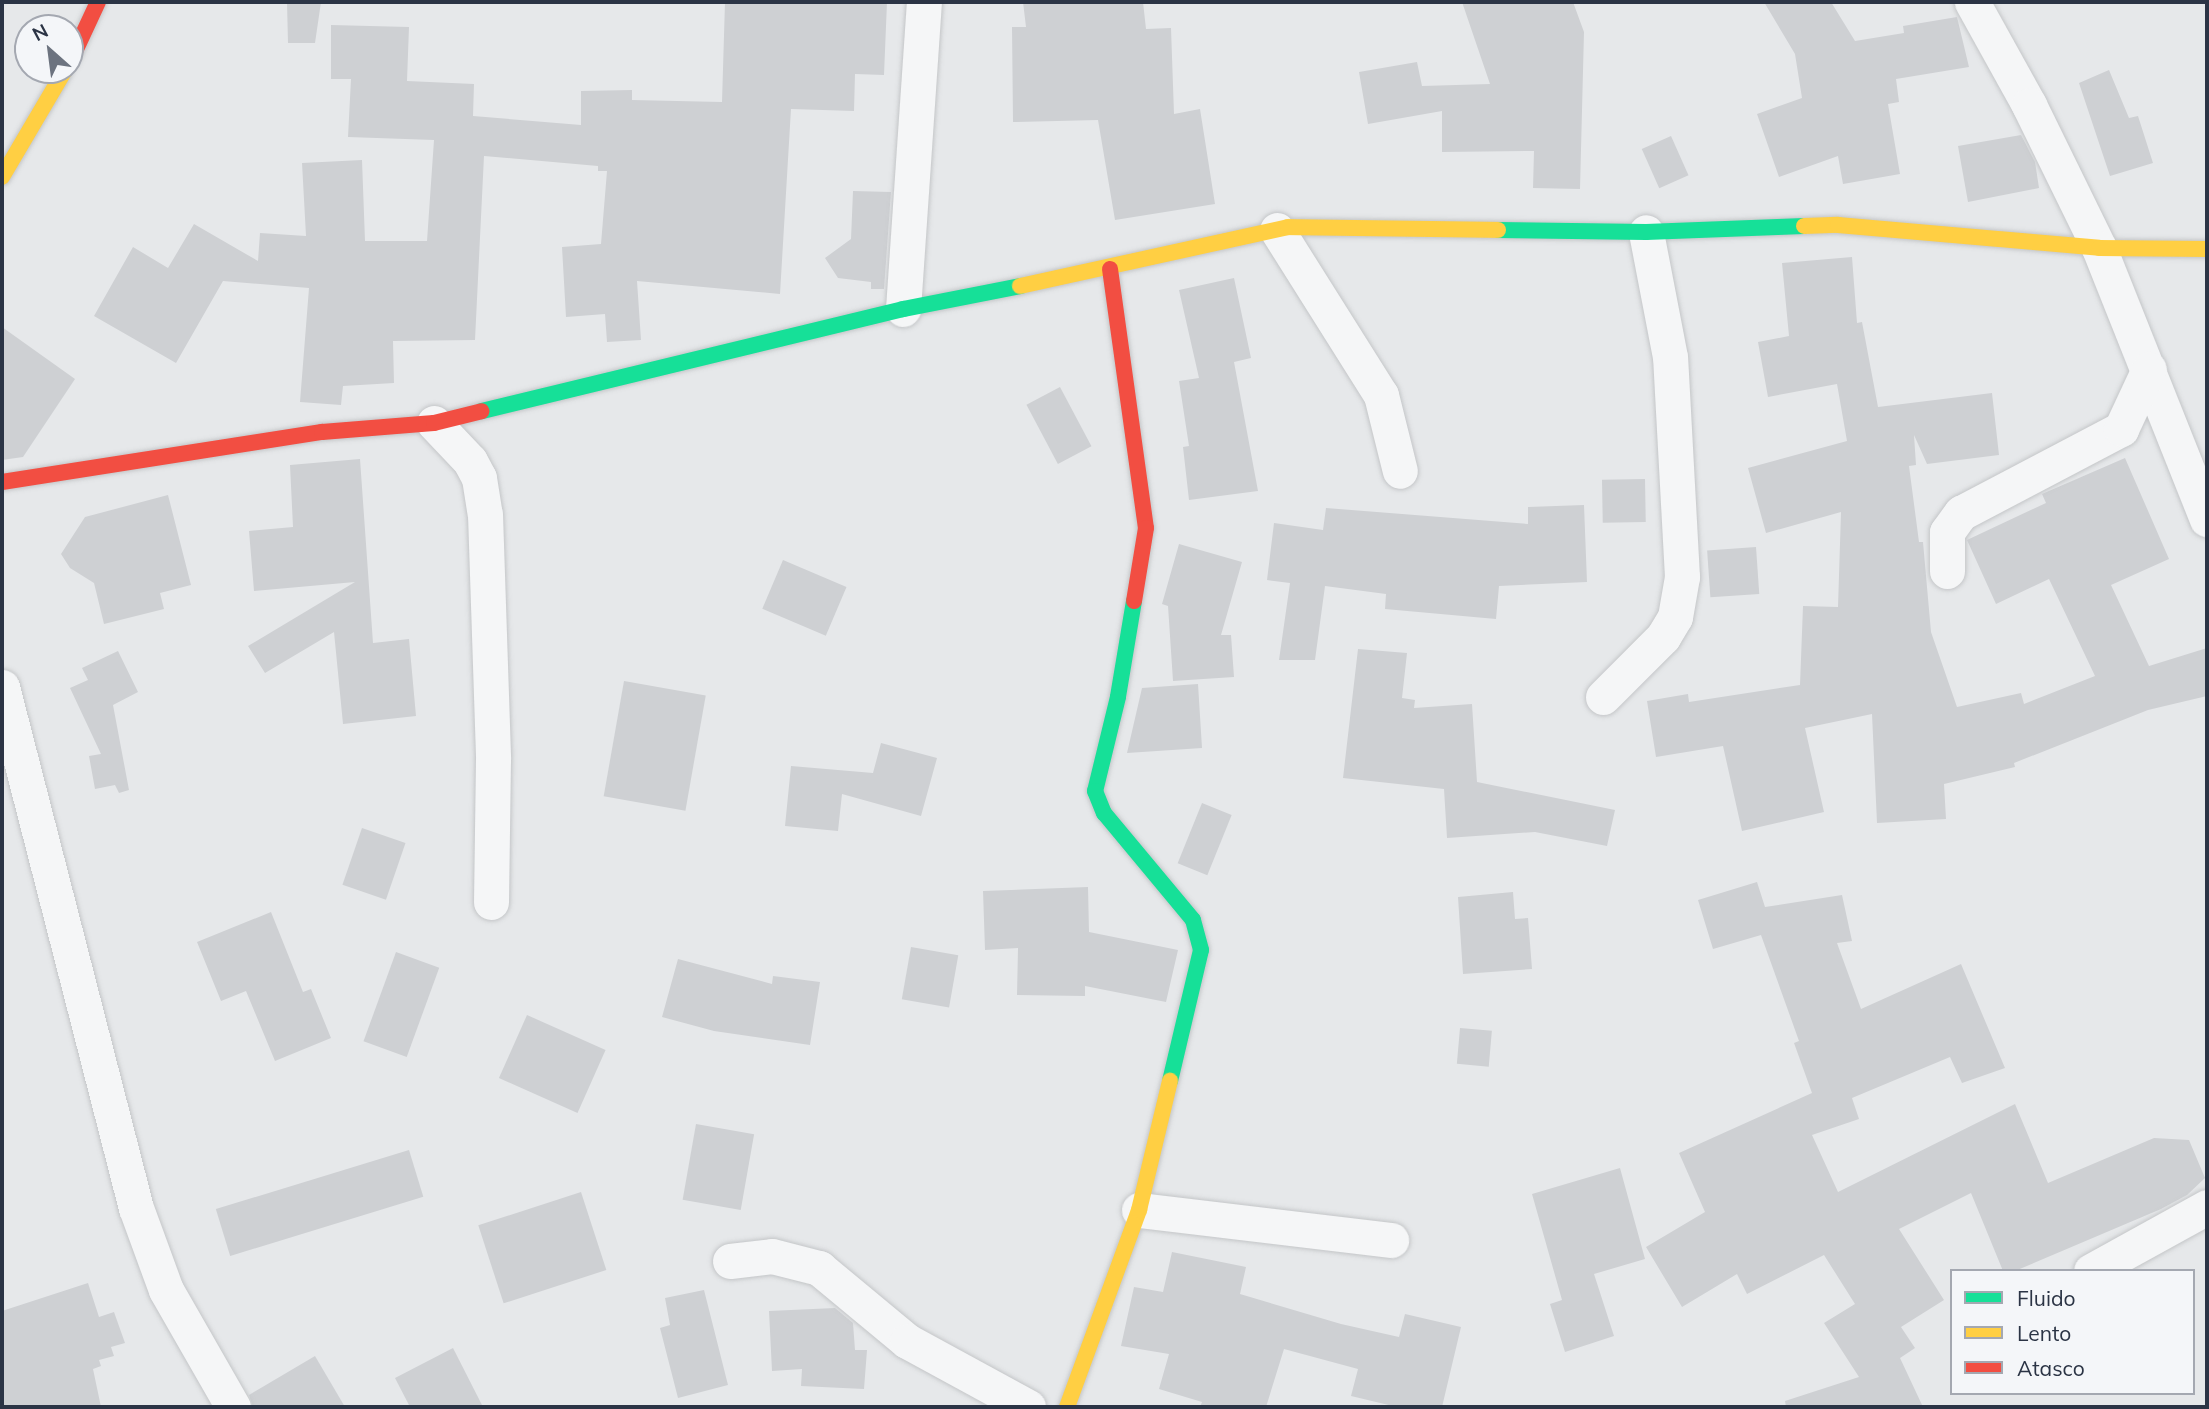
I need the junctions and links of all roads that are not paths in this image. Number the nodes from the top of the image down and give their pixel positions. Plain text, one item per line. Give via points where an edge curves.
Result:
1 (98, 2) edge
2 (924, 2) edge
3 (1972, 2) edge
4 (84, 32) edge
5 (57, 84) edge
6 (2, 177) edge
7 (1277, 230) junction
8 (1646, 232) junction
9 (2099, 248) junction
10 (2207, 249) edge
11 (1110, 269) junction
12 (904, 309) junction
13 (2149, 369) junction
14 (433, 424) junction
15 (1400, 471) dead end
16 (2, 482) edge
17 (2207, 519) edge
18 (1947, 572) dead end
19 (2, 687) edge
20 (1602, 697) dead end
21 (491, 902) dead end
22 (2207, 1208) edge
23 (1139, 1210) junction
24 (1391, 1240) dead end
25 (730, 1261) dead end
26 (2095, 1269) edge
27 (233, 1407) edge
28 (1028, 1407) edge
29 (1067, 1407) edge

1 - 4 street
2 - 12 street
3 - 9 street
5 - 6 street
7 - 8 street
7 - 11 street
7 - 15 street via 1381,395
8 - 9 street via 1838,225
8 - 20 street via 1670,357 1682,576 1675,617 1663,637
9 - 10 street
9 - 13 street
11 - 12 street
11 - 23 street via 1146,528 1120,684 1095,791 1104,813 1194,920 1201,950
12 - 14 street
13 - 17 street
13 - 18 street via 2121,429 1961,513 1947,532
14 - 16 street via 322,432
14 - 21 street via 470,460 479,478 485,514 493,759
19 - 27 street via 136,1208 166,1290
22 - 26 street
23 - 24 street
23 - 29 street
25 - 28 street via 772,1256 819,1268 906,1341

